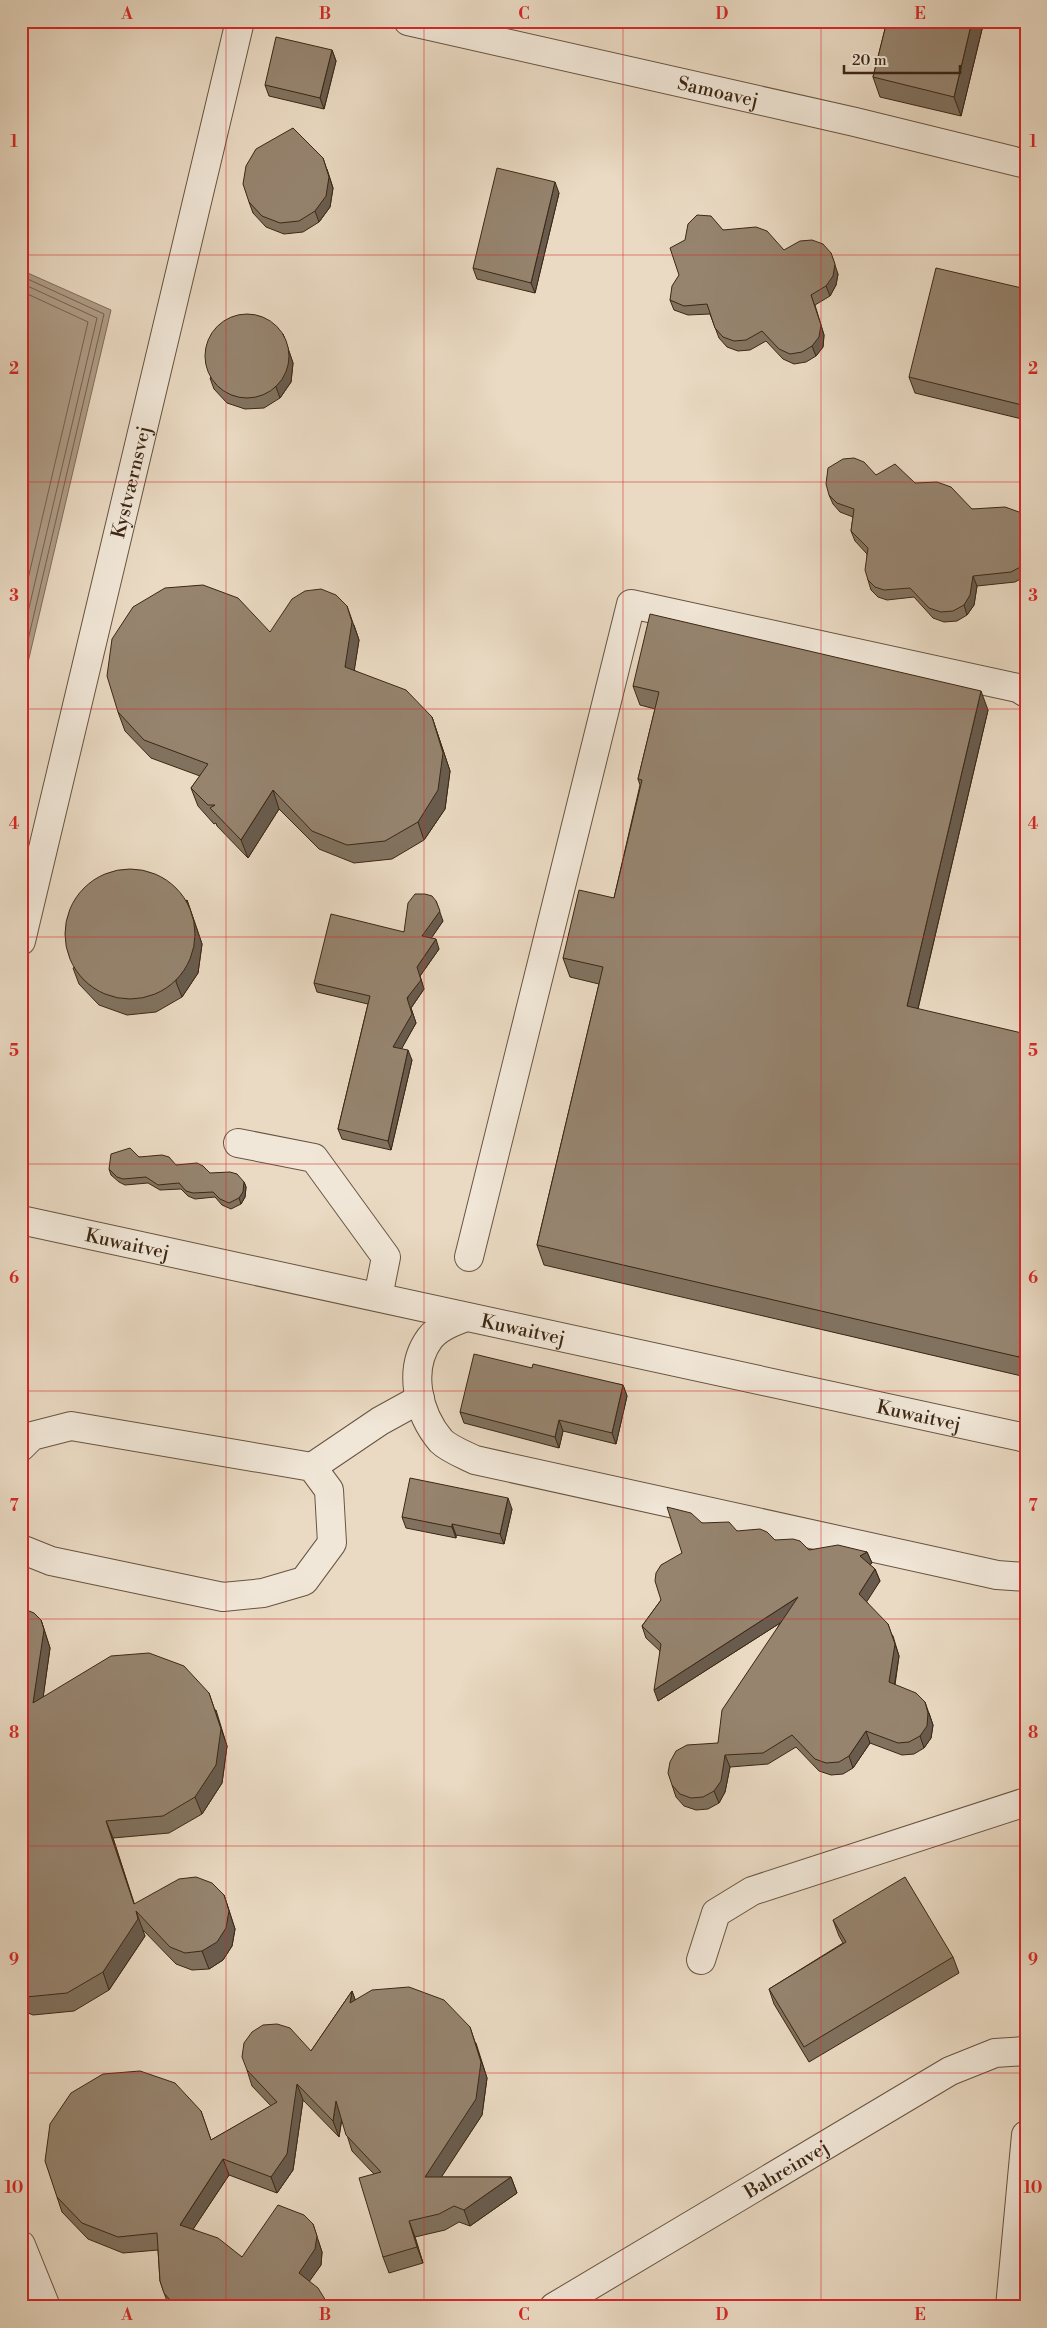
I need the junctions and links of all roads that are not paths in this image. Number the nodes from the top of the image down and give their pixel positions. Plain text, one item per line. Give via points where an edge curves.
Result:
1 (240, 21) edge
2 (408, 21) edge
3 (1026, 164) edge
4 (1026, 693) edge
5 (21, 941) edge
6 (238, 1143) dead end
7 (21, 1220) edge
8 (469, 1257) dead end
9 (378, 1297) junction
10 (466, 1317) junction
11 (420, 1399) junction
12 (1026, 1438) edge
13 (21, 1447) edge
14 (312, 1467) junction
15 (21, 1549) edge
16 (1026, 1577) edge
17 (1026, 1802) edge
18 (701, 1960) dead end
19 (1026, 2051) edge
20 (1026, 2136) edge
21 (21, 2246) edge
22 (46, 2307) edge
23 (554, 2307) edge
24 (1010, 2307) edge

1 - 5 street, Kystværnsvej
2 - 3 street, Samoavej
4 - 8 street via 1018,688 631,604
6 - 9 street via 314,1158 386,1256
7 - 9 street, Kuwaitvej
9 - 10 street, Kuwaitvej
10 - 11 street via 444,1326 430,1338 421,1358 417,1385
10 - 12 street, Kuwaitvej
11 - 14 street via 380,1421
11 - 16 street via 424,1415 442,1442 474,1460 997,1575
13 - 14 street via 32,1436 71,1426
14 - 15 street via 329,1490 332,1543 304,1581 263,1594 223,1596 51,1561
17 - 18 street via 752,1891 716,1913
19 - 23 street, Bahreinvej via 995,2053 950,2071
20 - 24 street
21 - 22 street

